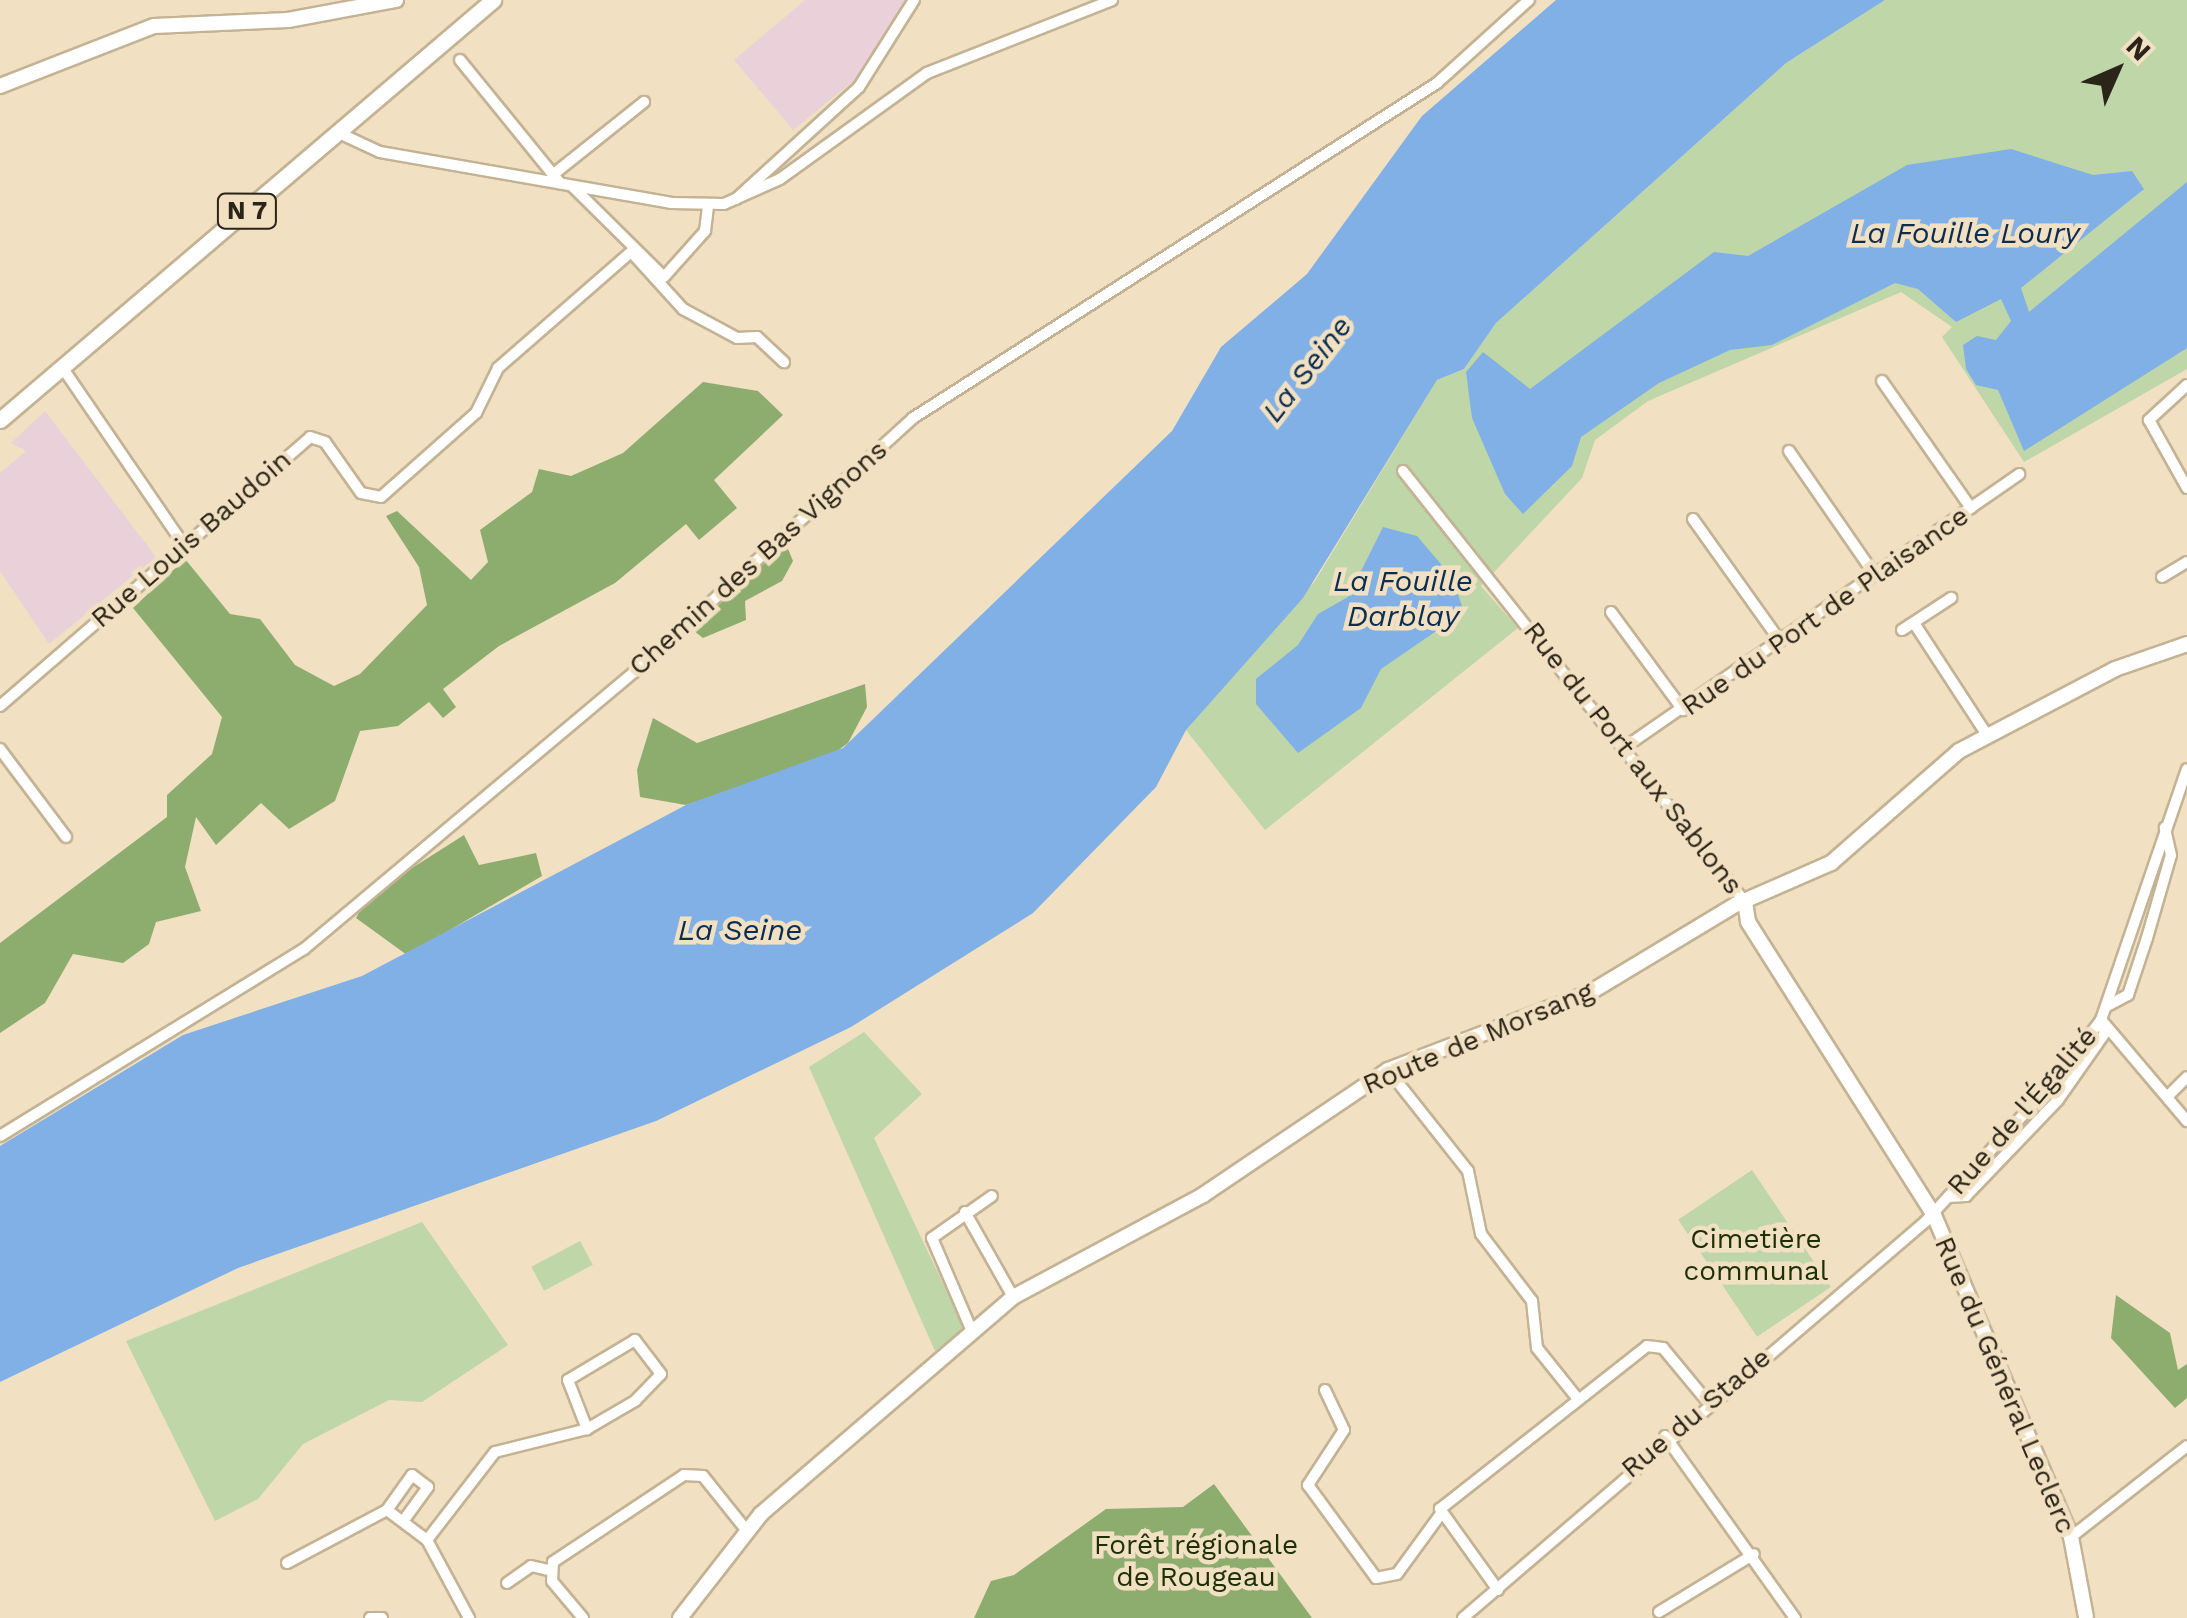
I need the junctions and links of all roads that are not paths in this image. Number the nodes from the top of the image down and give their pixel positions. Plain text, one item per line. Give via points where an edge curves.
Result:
1 (396, 0) edge
2 (493, 0) edge
3 (914, 0) edge
4 (1112, 0) edge
5 (1530, 0) edge
6 (460, 60) dead end
7 (0, 86) edge
8 (644, 102) dead end
9 (339, 133) junction
10 (562, 181) junction
11 (736, 200) junction
12 (708, 206) junction
13 (631, 253) junction
14 (784, 362) dead end
15 (62, 367) junction
16 (1882, 381) dead end
17 (2187, 385) edge
18 (0, 420) edge
19 (1788, 451) dead end
20 (1402, 471) dead end
21 (2019, 474) dead end
22 (2187, 488) edge
23 (1971, 508) junction
24 (1693, 518) dead end
25 (184, 546) junction
26 (2187, 562) edge
27 (1875, 575) junction
28 (2162, 577) dead end
29 (1951, 598) dead end
30 (1610, 612) dead end
31 (1914, 623) junction
32 (1902, 630) dead end
33 (1780, 642) junction
34 (2187, 644) edge
35 (0, 706) edge
36 (1684, 710) junction
37 (1987, 734) junction
38 (1628, 744) junction
39 (0, 749) edge
40 (2186, 774) edge
41 (2165, 828) junction
42 (66, 837) dead end
43 (1746, 902) junction
44 (2107, 1006) junction
45 (2101, 1020) junction
46 (1388, 1070) junction
47 (2187, 1077) edge
48 (2167, 1096) junction
49 (2187, 1120) edge
50 (0, 1136) edge
51 (992, 1196) dead end
52 (965, 1212) junction
53 (1933, 1213) junction
54 (1013, 1297) junction
55 (971, 1329) junction
56 (1325, 1390) dead end
57 (1578, 1398) junction
58 (1706, 1400) junction
59 (588, 1429) junction
60 (1665, 1436) junction
61 (2187, 1446) edge
62 (388, 1510) junction
63 (1440, 1514) junction
64 (405, 1520) junction
65 (747, 1531) junction
66 (2070, 1538) junction
67 (427, 1540) junction
68 (1754, 1554) junction
69 (287, 1564) dead end
70 (548, 1570) junction
71 (507, 1583) dead end
72 (1498, 1590) junction
73 (1659, 1612) dead end
74 (370, 1618) edge
75 (382, 1618) edge
76 (469, 1618) edge
77 (583, 1618) edge
78 (680, 1618) edge
79 (1463, 1618) edge
80 (1795, 1618) edge
81 (2085, 1618) edge
82 (2098, 1618) edge

1 - 7 street via 288,20 154,26
2 - 9 main road, N 7
3 - 11 street via 859,87
4 - 11 street via 928,73 780,179
5 - 50 street, Chemin des Bas Vignons via 1436,83 913,418 634,672 304,949
6 - 10 street
8 - 10 street
9 - 10 street via 360,148
9 - 15 main road, N 7
10 - 12 street
10 - 13 street
11 - 12 street
12 - 13 street via 705,231 664,277
13 - 14 street via 683,310 737,338 757,338
13 - 25 street, Rue Louis Baudoin via 498,368 476,412 381,496 361,493 314,436
15 - 18 main road, N 7
15 - 25 street
16 - 23 street
17 - 22 street via 2154,407 2149,423
19 - 27 street
20 - 38 street, Rue du Port aux Sablons
21 - 23 street, Rue du Port de Plaisance
23 - 27 street, Rue du Port de Plaisance
24 - 33 street
25 - 35 street, Rue Louis Baudoin
26 - 28 street
27 - 33 street, Rue du Port de Plaisance
29 - 31 street
30 - 36 street
31 - 32 street
31 - 37 street
33 - 36 street, Rue du Port de Plaisance
34 - 37 street, Route de Morsang via 2115,668
36 - 38 street, Rue du Port de Plaisance
37 - 43 street, Route de Morsang via 1936,767 1831,864
38 - 43 street, Rue du Port aux Sablons
39 - 42 street
40 - 41 street, Rue de l'Égalité
41 - 44 street, Rue de l'Égalité
41 - 44 street, Rue de l'Égalité via 2172,855 2148,938 2128,995
43 - 46 street, Route de Morsang via 1591,992
43 - 53 street, Rue du Port aux Sablons via 1748,922
44 - 45 street, Rue de l'Égalité
45 - 48 street
45 - 53 street, Rue de l'Égalité
46 - 54 street, Route de Morsang via 1203,1195
46 - 57 street via 1468,1172 1482,1234 1532,1301 1538,1348
47 - 48 street
48 - 49 street
51 - 52 street
52 - 54 street
52 - 55 street via 932,1241
53 - 58 street, Rue du Stade
53 - 66 street, Rue du Général Leclerc
54 - 55 street, Route de Morsang
55 - 65 street, Route de Morsang
56 - 63 street via 1344,1430 1308,1486 1376,1578 1397,1574
57 - 58 street via 1656,1345
57 - 63 street
58 - 60 street, Rue du Stade
59 - 59 street via 661,1374 634,1340 568,1380
59 - 67 street via 495,1452
60 - 68 street
60 - 72 street, Rue du Stade
61 - 66 street
62 - 64 street
62 - 64 street via 412,1475 428,1487
62 - 69 street
63 - 72 street
64 - 67 street
65 - 70 street via 695,1472
65 - 78 street, Route de Morsang
66 - 81 street, Rue du Général Leclerc
67 - 76 street
68 - 73 street
68 - 80 street
70 - 71 street via 532,1566
70 - 77 street
72 - 79 street, Rue du Stade
74 - 75 street
81 - 82 street

